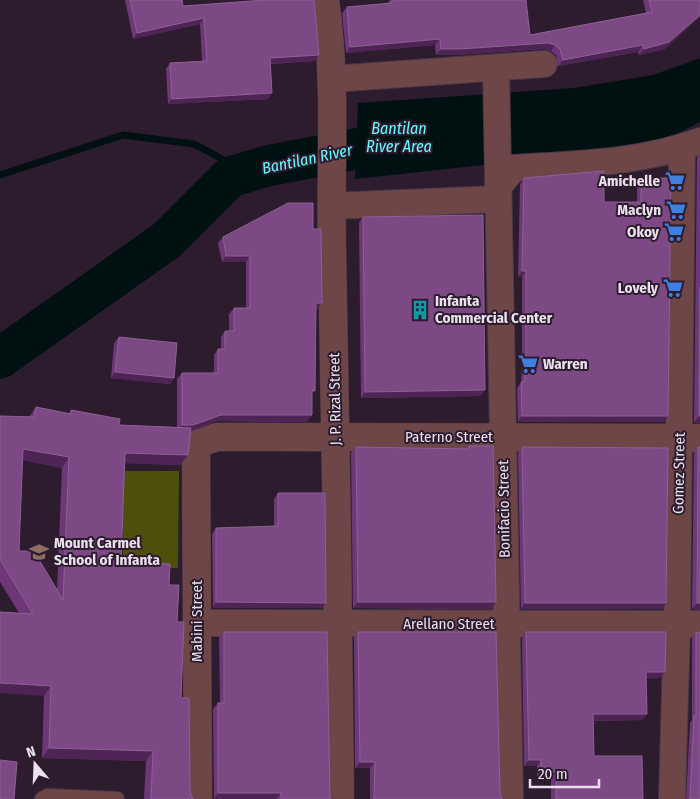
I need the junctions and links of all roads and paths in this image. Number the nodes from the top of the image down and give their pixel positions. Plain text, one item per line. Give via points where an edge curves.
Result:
1 (325, 0) edge
2 (544, 64) dead end
3 (496, 73) junction
4 (332, 90) junction
5 (691, 144) edge
6 (498, 184) junction
7 (331, 197) junction
8 (336, 436) junction
9 (503, 438) junction
10 (690, 438) edge
11 (199, 443) joint
12 (198, 623) junction
13 (338, 623) junction
14 (507, 624) junction
15 (689, 624) edge
16 (84, 798) edge
17 (42, 799) edge
18 (117, 799) edge
19 (198, 799) edge
20 (340, 799) edge
21 (510, 799) edge
22 (672, 799) edge

1 - 4 street, J. P. Rizal Street
2 - 3 street
3 - 4 street
3 - 6 street, Bonifacio Street
4 - 7 street, J. P. Rizal Street
5 - 6 street via 609,162 514,168
5 - 10 street, Gomez Street
6 - 7 street
6 - 9 street, Bonifacio Street
7 - 8 street, J. P. Rizal Street
8 - 9 street, Paterno Street
8 - 11 street, Paterno Street via 217,436
8 - 13 street, J. P. Rizal Street
9 - 10 street, Paterno Street
9 - 14 street, Bonifacio Street
10 - 15 street, Gomez Street
11 - 12 street, Mabini Street via 196,452
12 - 13 street, Arellano Street
12 - 19 street, Mabini Street
13 - 14 street, Arellano Street
13 - 20 street, J. P. Rizal Street
14 - 15 street, Arellano Street
14 - 21 street, Bonifacio Street
15 - 22 street, Gomez Street
16 - 17 lane via 48,796
16 - 18 lane

